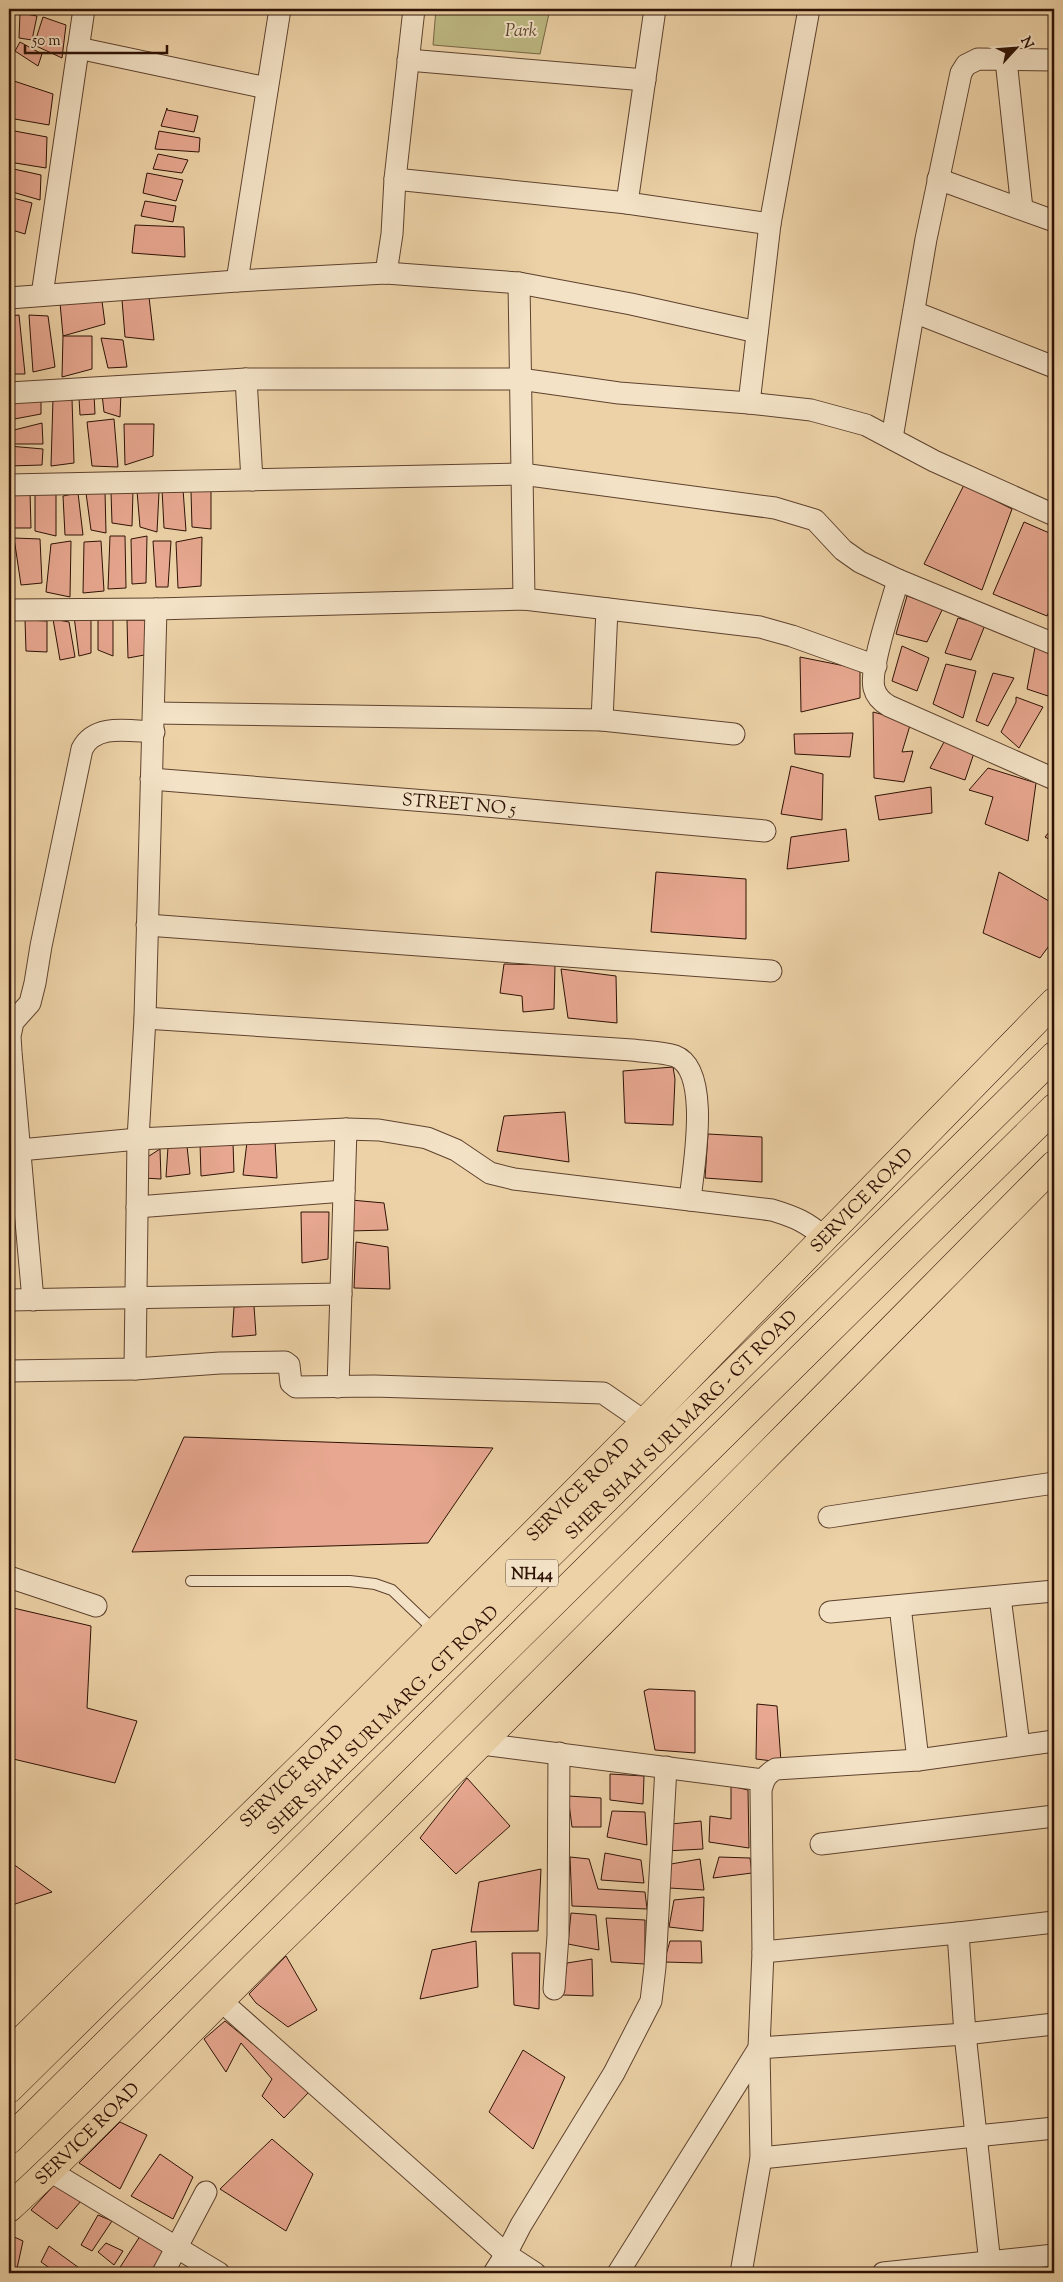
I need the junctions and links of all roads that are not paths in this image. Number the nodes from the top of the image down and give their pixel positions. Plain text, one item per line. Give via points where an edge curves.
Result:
1 (84, 9) edge
2 (280, 9) edge
3 (414, 9) edge
4 (655, 9) edge
5 (809, 9) edge
6 (78, 48) junction
7 (408, 60) junction
8 (1006, 60) junction
9 (1054, 60) edge
10 (645, 80) junction
11 (267, 88) junction
12 (395, 179) junction
13 (938, 179) junction
14 (627, 203) junction
15 (1022, 209) junction
16 (1054, 221) edge
17 (770, 224) junction
18 (386, 273) junction
19 (237, 280) junction
20 (519, 283) junction
21 (42, 295) junction
22 (9, 298) edge
23 (914, 312) junction
24 (757, 332) junction
25 (1054, 367) edge
26 (246, 379) junction
27 (520, 379) junction
28 (9, 394) edge
29 (749, 403) junction
30 (892, 438) junction
31 (522, 474) junction
32 (252, 480) junction
33 (9, 484) edge
34 (1054, 515) edge
35 (898, 580) junction
36 (524, 599) junction
37 (156, 608) junction
38 (607, 609) junction
39 (9, 610) edge
40 (1054, 644) edge
41 (876, 666) junction
42 (602, 720) junction
43 (154, 722) junction
44 (734, 734) dead end
45 (152, 779) junction
46 (1054, 779) edge
47 (765, 831) dead end
48 (147, 925) junction
49 (771, 971) dead end
50 (1054, 1002) edge
51 (144, 1018) junction
52 (1054, 1056) edge
53 (10, 1060) edge
54 (1054, 1108) edge
55 (346, 1129) junction
56 (138, 1139) junction
57 (15, 1150) edge
58 (1054, 1165) edge
59 (344, 1191) junction
60 (690, 1200) junction
61 (137, 1207) junction
62 (825, 1238) junction
63 (341, 1294) junction
64 (136, 1298) junction
65 (9, 1300) edge
66 (33, 1300) junction
67 (135, 1369) junction
68 (9, 1371) edge
69 (338, 1387) junction
70 (645, 1422) junction
71 (1054, 1483) edge
72 (829, 1517) dead end
73 (9, 1576) edge
74 (191, 1581) dead end
75 (1054, 1591) edge
76 (1000, 1597) junction
77 (96, 1606) dead end
78 (900, 1606) junction
79 (830, 1612) dead end
80 (436, 1631) junction
81 (1054, 1741) edge
82 (482, 1744) junction
83 (1019, 1745) junction
84 (559, 1753) junction
85 (918, 1760) junction
86 (666, 1766) junction
87 (764, 1780) junction
88 (1054, 1816) edge
89 (821, 1844) dead end
90 (1054, 1922) edge
91 (958, 1933) junction
92 (763, 1952) junction
93 (554, 1989) dead end
94 (220, 2000) junction
95 (1054, 2024) edge
96 (965, 2034) junction
97 (759, 2048) junction
98 (9, 2053) edge
99 (9, 2089) edge
100 (1054, 2128) edge
101 (978, 2135) junction
102 (9, 2140) edge
103 (761, 2158) junction
104 (50, 2171) junction
105 (206, 2192) dead end
106 (9, 2208) edge
107 (178, 2247) junction
108 (506, 2254) junction
109 (1054, 2255) edge
110 (990, 2268) edge
111 (163, 2273) edge
112 (219, 2273) edge
113 (494, 2273) edge
114 (535, 2273) edge
115 (618, 2273) edge
116 (741, 2273) edge
117 (883, 2273) edge

1 - 6 street
2 - 11 street
3 - 7 street
4 - 10 street
5 - 17 street
6 - 11 street
6 - 21 street
7 - 10 street
7 - 12 street
8 - 9 street
8 - 13 street via 978,59 966,65 961,73
8 - 15 street
10 - 14 street
11 - 19 street
12 - 14 street
12 - 18 street
13 - 15 street
13 - 23 street
14 - 17 street
15 - 16 street
17 - 24 street
18 - 19 street
18 - 20 street
19 - 21 street
20 - 24 street
20 - 27 street
21 - 22 street
23 - 25 street
23 - 30 street
24 - 29 street
26 - 27 street
26 - 28 street
26 - 32 street
27 - 29 street via 619,393
27 - 31 street
29 - 30 street via 820,412 866,425
30 - 34 street via 934,461
31 - 32 street
31 - 35 street via 695,496 800,514 815,520 843,550 860,562
31 - 36 street
32 - 33 street
35 - 40 street
35 - 41 street
36 - 37 street
36 - 38 street
37 - 39 street
37 - 43 street
38 - 41 street via 760,627
38 - 42 street
41 - 46 street via 874,688 889,706
42 - 43 street
42 - 44 street
43 - 45 street
43 - 53 street via 104,731 86,741 82,749 35,983 30,1004 13,1022
45 - 47 street, STREET NO 5
45 - 48 street
48 - 49 street
48 - 51 street
50 - 62 main road, SERVICE ROAD
51 - 56 street
51 - 60 street via 632,1050 676,1056 689,1068 696,1092 698,1121
52 - 99 main road, SHER SHAH SURI MARG - GT ROAD / NH44
53 - 57 street
54 - 102 main road, SHER SHAH SURI MARG - GT ROAD / NH44
55 - 56 street
55 - 59 street
55 - 60 street via 378,1130 443,1143 490,1173 514,1179
56 - 57 street
56 - 61 street
57 - 66 street
58 - 82 main road, SERVICE ROAD
59 - 61 street
59 - 63 street
60 - 62 street via 772,1210 803,1221
61 - 64 street
62 - 70 main road, SERVICE ROAD
63 - 64 street
63 - 69 street
64 - 66 street
64 - 67 street
65 - 66 street
67 - 68 street
67 - 69 street via 285,1362 289,1365 294,1387
69 - 70 street via 603,1393
70 - 80 main road, SERVICE ROAD
71 - 72 street
73 - 77 street
74 - 80 lane via 350,1581 375,1584 392,1590
75 - 76 street
76 - 78 street
76 - 83 street
78 - 79 street
78 - 85 street
80 - 98 main road, SERVICE ROAD
81 - 83 street
82 - 84 street
82 - 94 main road, SERVICE ROAD
83 - 85 street
84 - 86 street
84 - 93 street via 558,1936
85 - 87 street via 776,1769
86 - 87 street
86 - 108 street via 651,2001 614,2074
87 - 92 street via 761,1790
88 - 89 street
90 - 91 street
91 - 92 street
91 - 96 street
92 - 97 street
94 - 104 main road, SERVICE ROAD
94 - 108 street
95 - 96 street
96 - 97 street
96 - 101 street
97 - 103 street
97 - 115 street
100 - 101 street
101 - 103 street
101 - 110 street
103 - 116 street
104 - 106 main road, SERVICE ROAD
104 - 107 street
105 - 107 street
107 - 111 street
107 - 112 street
108 - 113 street
108 - 114 street
109 - 110 street
110 - 117 street

